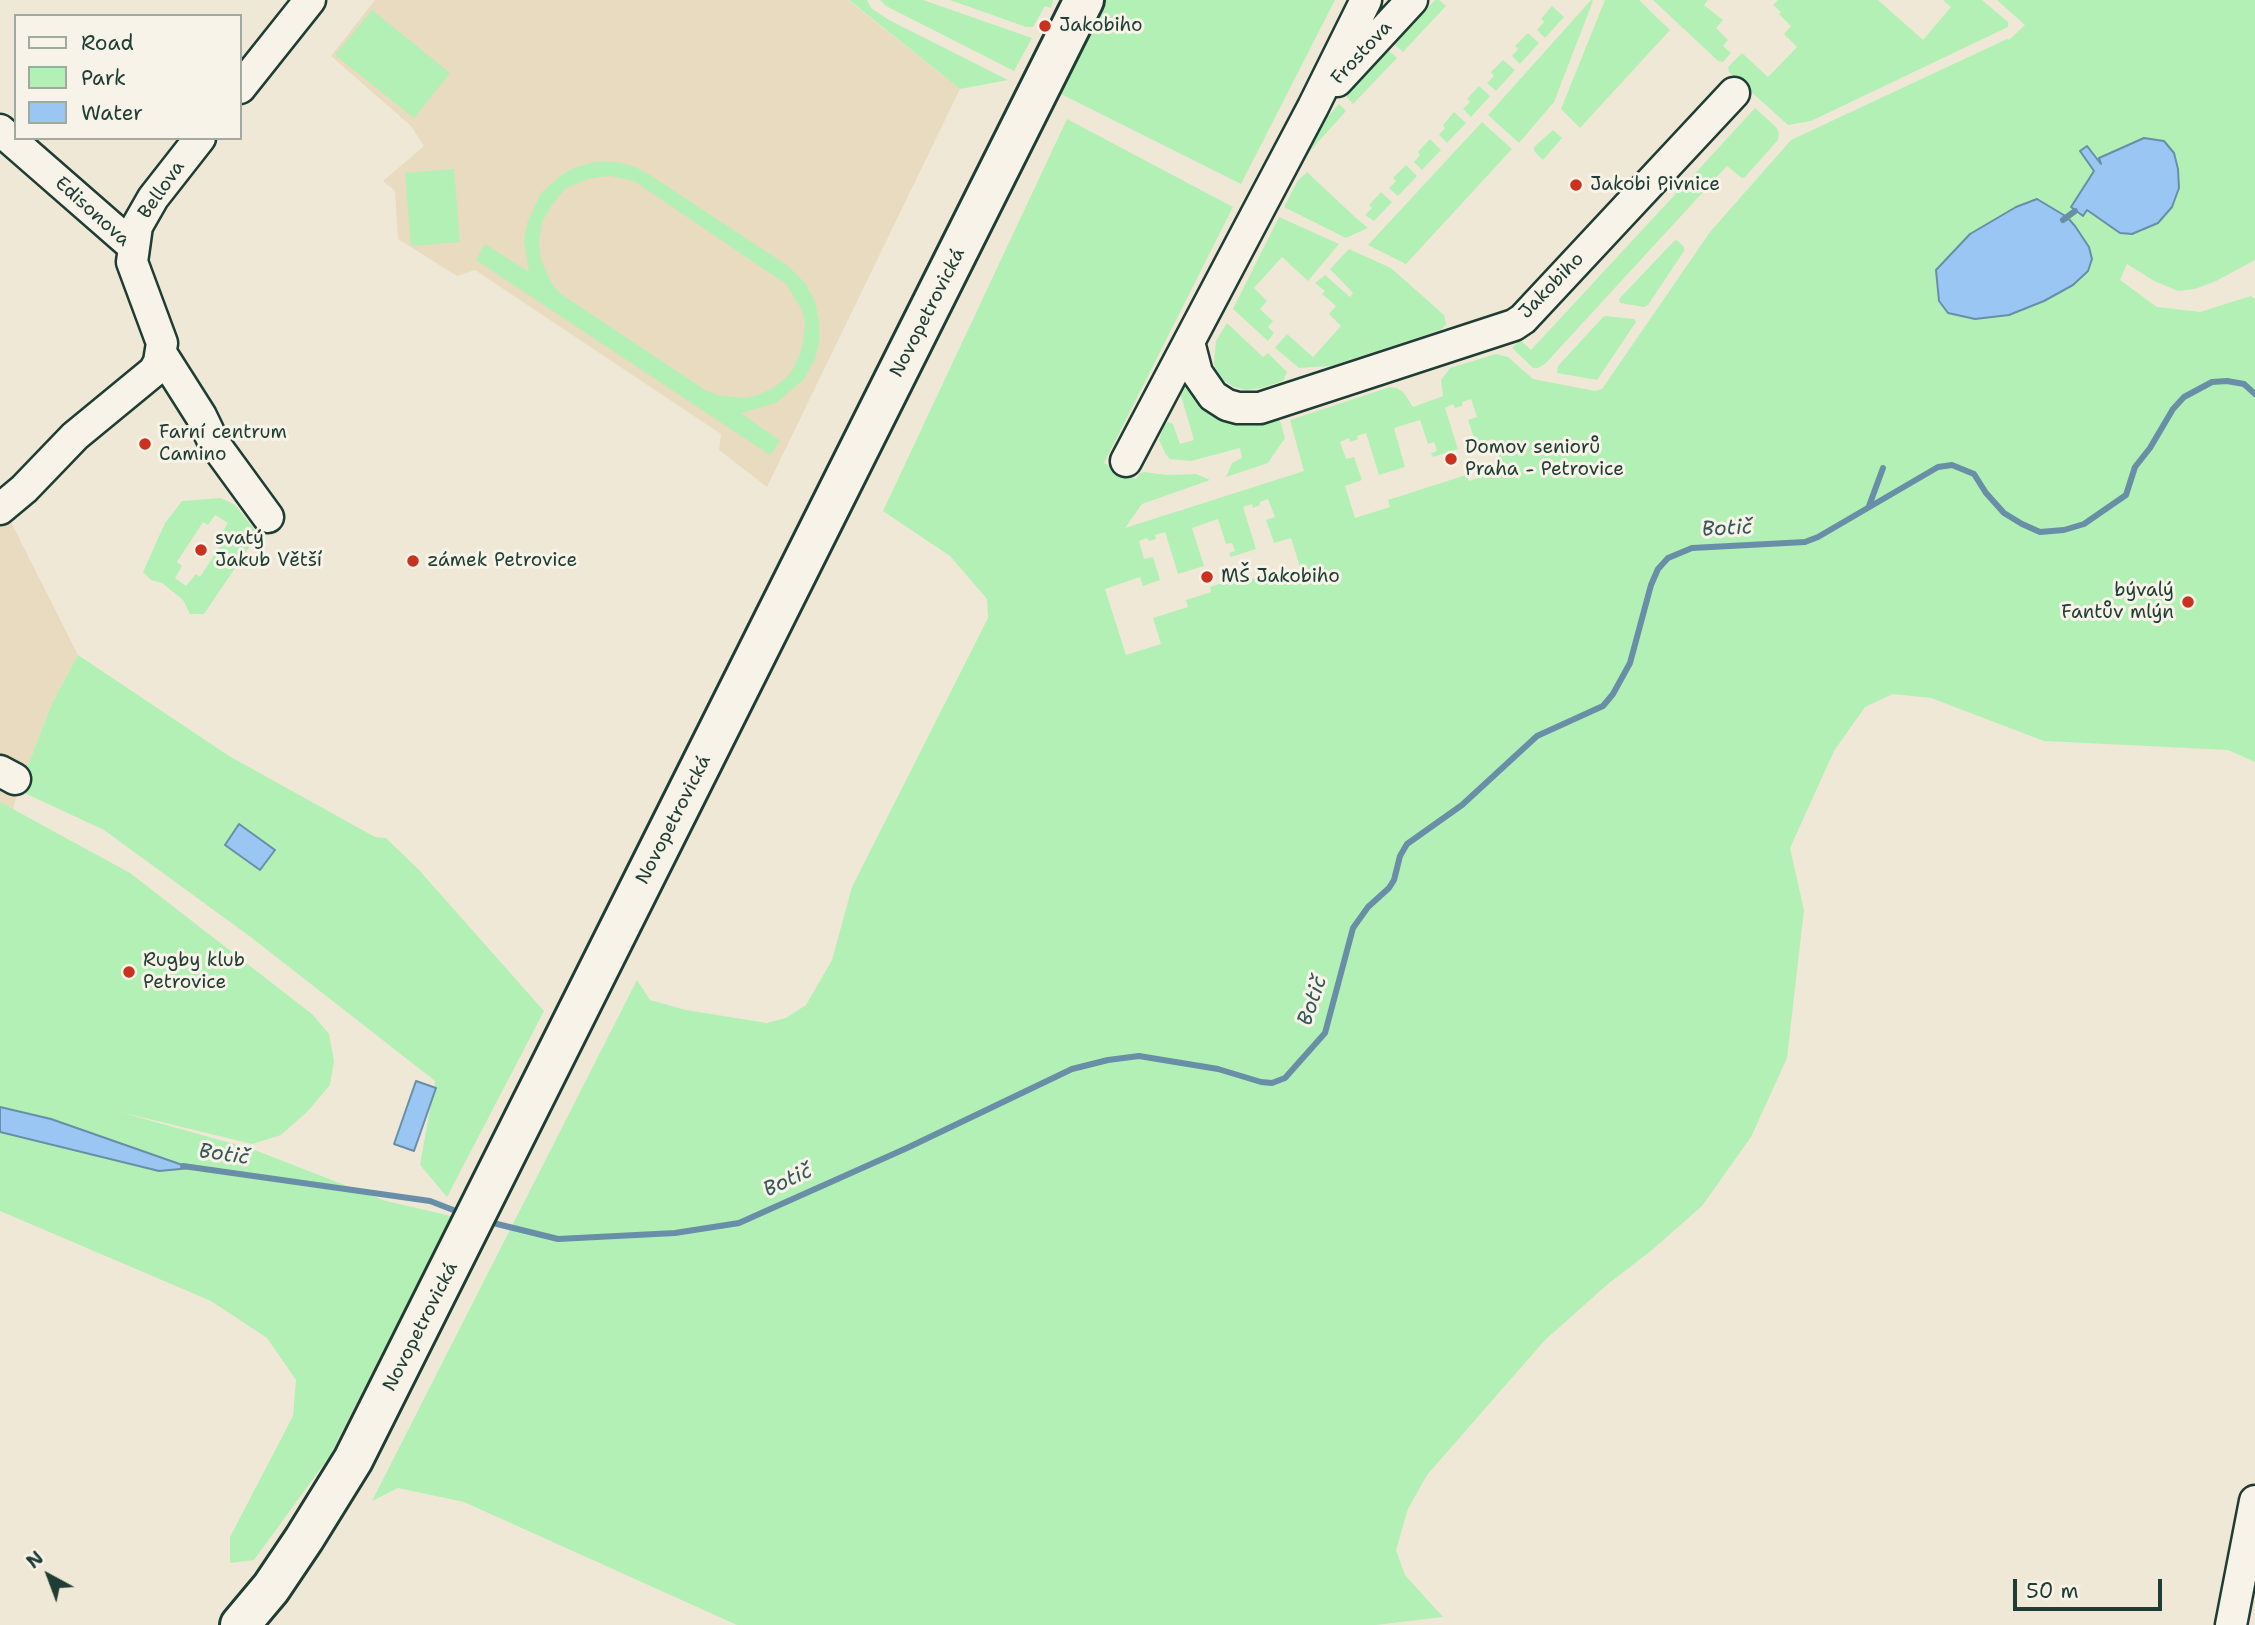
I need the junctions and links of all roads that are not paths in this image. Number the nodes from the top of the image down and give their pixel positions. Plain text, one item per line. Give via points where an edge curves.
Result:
1 (310, 0) edge
2 (1084, 0) edge
3 (1366, 0) edge
4 (1412, 0) edge
5 (242, 85) edge
6 (1734, 93) dead end
7 (1313, 107) junction
8 (0, 130) edge
9 (198, 140) edge
10 (134, 247) junction
11 (1189, 342) junction
12 (161, 353) junction
13 (1126, 461) dead end
14 (0, 509) edge
15 (268, 517) dead end
16 (2255, 1501) edge
17 (240, 1625) edge
18 (2231, 1625) edge

1 - 5 street
2 - 17 main road, Novopetrovická via 353,1460 298,1549
3 - 7 street
4 - 7 street, Frostova
6 - 11 street, Jakobiho via 1514,325 1260,408 1238,408 1213,396 1197,373
7 - 11 street
8 - 10 street, Edisonova
9 - 10 street, Bellova via 145,209
10 - 12 street, Edisonova via 132,262 160,333
11 - 13 street
12 - 14 street via 154,371 75,436
12 - 15 street, Edisonova via 214,443
16 - 18 street

